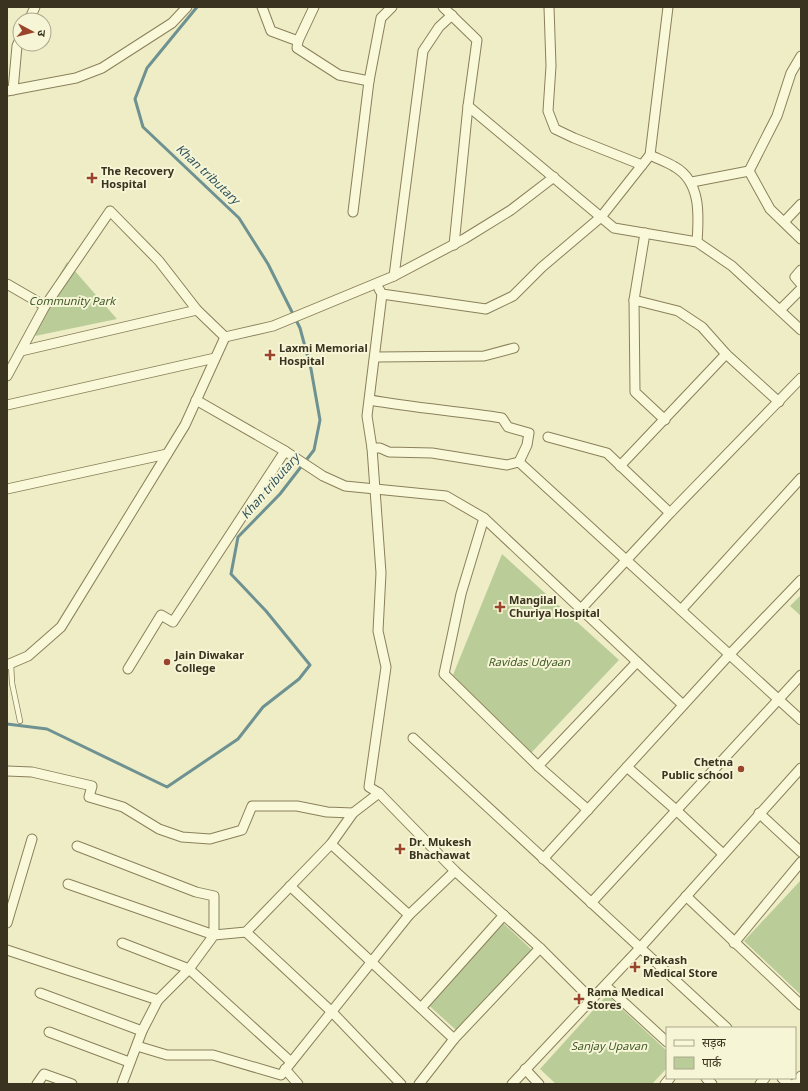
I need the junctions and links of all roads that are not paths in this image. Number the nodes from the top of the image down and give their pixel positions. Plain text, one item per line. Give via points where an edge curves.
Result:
1 (180, 7) edge
2 (188, 7) edge
3 (262, 7) edge
4 (314, 7) edge
5 (392, 7) edge
6 (444, 7) edge
7 (549, 7) edge
8 (668, 7) edge
9 (452, 15) junction
10 (172, 23) junction
11 (298, 41) junction
12 (16, 52) edge
13 (801, 56) edge
14 (369, 81) junction
15 (10, 90) edge
16 (468, 106) junction
17 (650, 155) junction
18 (642, 165) junction
19 (749, 171) junction
20 (554, 177) junction
21 (692, 182) junction
22 (801, 204) edge
23 (353, 212) dead end
24 (601, 217) junction
25 (784, 222) junction
26 (645, 233) junction
27 (801, 239) edge
28 (697, 242) junction
29 (454, 245) junction
30 (801, 270) edge
31 (394, 276) junction
32 (376, 282) junction
33 (7, 284) edge
34 (801, 284) edge
35 (801, 289) edge
36 (382, 294) junction
37 (634, 300) junction
38 (45, 306) junction
39 (197, 310) junction
40 (780, 310) junction
41 (801, 330) edge
42 (225, 337) junction
43 (514, 348) dead end
44 (21, 351) junction
45 (726, 354) junction
46 (376, 357) junction
47 (215, 358) junction
48 (7, 376) edge
49 (801, 378) edge
50 (196, 400) junction
51 (370, 400) junction
52 (779, 402) junction
53 (7, 405) edge
54 (665, 420) junction
55 (548, 437) dead end
56 (372, 448) junction
57 (289, 453) junction
58 (168, 454) junction
59 (519, 462) junction
60 (620, 466) junction
61 (801, 478) edge
62 (7, 489) edge
63 (375, 489) junction
64 (670, 513) junction
65 (484, 518) junction
66 (625, 560) junction
67 (801, 580) edge
68 (581, 609) junction
69 (681, 610) junction
70 (729, 655) junction
71 (637, 662) junction
72 (9, 664) edge
73 (128, 670) dead end
74 (801, 675) edge
75 (778, 700) junction
76 (683, 705) junction
77 (801, 720) edge
78 (20, 721) dead end
79 (413, 738) dead end
80 (538, 766) junction
81 (627, 767) junction
82 (801, 768) edge
83 (7, 770) edge
84 (379, 793) junction
85 (588, 810) junction
86 (676, 810) junction
87 (760, 813) junction
88 (353, 814) junction
89 (32, 839) dead end
90 (331, 844) junction
91 (77, 846) dead end
92 (801, 852) edge
93 (723, 854) junction
94 (543, 859) junction
95 (801, 862) edge
96 (455, 871) junction
97 (68, 884) dead end
98 (290, 886) junction
99 (686, 896) junction
100 (591, 903) junction
101 (409, 915) junction
102 (504, 915) junction
103 (7, 923) edge
104 (246, 932) junction
105 (214, 935) junction
106 (122, 943) dead end
107 (734, 943) junction
108 (540, 948) junction
109 (640, 948) junction
110 (7, 950) edge
111 (371, 962) junction
112 (189, 969) junction
113 (606, 986) junction
114 (40, 993) dead end
115 (158, 1000) junction
116 (592, 1000) junction
117 (801, 1005) edge
118 (420, 1008) junction
119 (332, 1012) junction
120 (727, 1027) edge
121 (142, 1031) junction
122 (49, 1032) dead end
123 (454, 1039) junction
124 (666, 1041) edge
125 (137, 1046) junction
126 (129, 1062) junction
127 (288, 1066) junction
128 (525, 1069) junction
129 (801, 1076) edge
130 (37, 1084) edge
131 (72, 1084) edge
132 (122, 1084) edge
133 (298, 1084) edge
134 (401, 1084) edge
135 (419, 1084) edge
136 (512, 1084) edge
137 (539, 1084) edge
138 (795, 1084) edge

1 - 10 street
2 - 10 street
3 - 11 street via 271,31
4 - 11 street
5 - 14 street via 381,18
6 - 9 street
7 - 18 street via 551,66 548,111 555,129
8 - 17 street
9 - 16 street via 477,40
9 - 31 street via 439,27 423,51
10 - 15 street via 102,68 76,78
11 - 14 street via 297,48 339,75
12 - 15 street
13 - 19 street via 791,73 777,116
14 - 23 street
16 - 20 street
16 - 29 street
17 - 18 street
17 - 21 street via 676,167
18 - 24 street
19 - 21 street
19 - 25 street via 770,208
20 - 24 street
20 - 29 street via 511,210
21 - 28 street via 699,213
22 - 25 street
24 - 26 street via 614,228
24 - 36 street via 542,267 513,296 486,309
25 - 27 street
26 - 28 street
26 - 37 street
28 - 40 street via 732,266
29 - 31 street
30 - 34 street via 794,278
31 - 32 street
32 - 36 street
32 - 42 street via 273,326
33 - 38 street
35 - 40 street
36 - 46 street
37 - 45 street via 678,311 702,328
37 - 54 street via 635,392
38 - 39 street via 110,211 158,261
38 - 44 street
39 - 42 street
39 - 44 street
40 - 41 street
42 - 47 street
43 - 46 street via 484,356
44 - 48 street
45 - 52 street
45 - 54 street
46 - 51 street
47 - 50 street
47 - 53 street
49 - 52 street
50 - 57 street
50 - 58 street
51 - 56 street via 367,416
51 - 59 street via 502,418 508,427 529,433 527,445
52 - 64 street
54 - 60 street
55 - 60 street via 607,454
56 - 59 street via 389,452 432,453 507,465
56 - 63 street
57 - 63 street via 345,486
57 - 73 street via 172,622 161,615
58 - 62 street
58 - 72 street via 61,627 28,656
59 - 66 street
60 - 64 street
61 - 69 street
63 - 65 street via 446,496
63 - 84 street via 382,573 378,631 386,667 369,787
64 - 66 street
65 - 68 street
65 - 80 street via 461,594 444,674
66 - 68 street
66 - 69 street
67 - 70 street
68 - 71 street
69 - 70 street
70 - 75 street
70 - 76 street
71 - 76 street
71 - 80 street
72 - 78 lane
74 - 75 street
75 - 77 street
75 - 86 street
76 - 81 street
79 - 94 street
80 - 85 street
81 - 85 street
81 - 86 street
82 - 87 street
83 - 88 street via 32,772 92,786 89,797 123,807 158,829 182,837 210,839 242,830 252,806 297,806
84 - 88 street
84 - 96 street
85 - 94 street
86 - 93 street
86 - 100 street
87 - 92 street
87 - 93 street
88 - 90 street
89 - 103 street
90 - 98 street
90 - 101 street
91 - 105 street via 196,892 214,896
93 - 99 street
94 - 100 street
95 - 107 street
96 - 101 street
96 - 102 street
97 - 105 street
98 - 104 street
98 - 111 street
99 - 107 street
99 - 109 street
100 - 109 street
101 - 111 street
102 - 108 street
102 - 118 street
104 - 105 street
104 - 119 street
105 - 112 street
106 - 112 street
107 - 117 street
108 - 116 street
108 - 123 street
109 - 113 street
109 - 120 street
110 - 115 street
111 - 118 street
111 - 119 street
112 - 115 street
112 - 127 street
113 - 116 street
113 - 124 street
114 - 121 street
115 - 121 street
116 - 128 street
118 - 123 street
119 - 127 street
119 - 134 street
121 - 125 street
122 - 126 street
123 - 135 street
125 - 126 street
125 - 127 street via 167,1055 213,1055 280,1075
126 - 132 street
127 - 133 street
128 - 136 street
128 - 137 street
129 - 138 street
130 - 131 street via 44,1074

